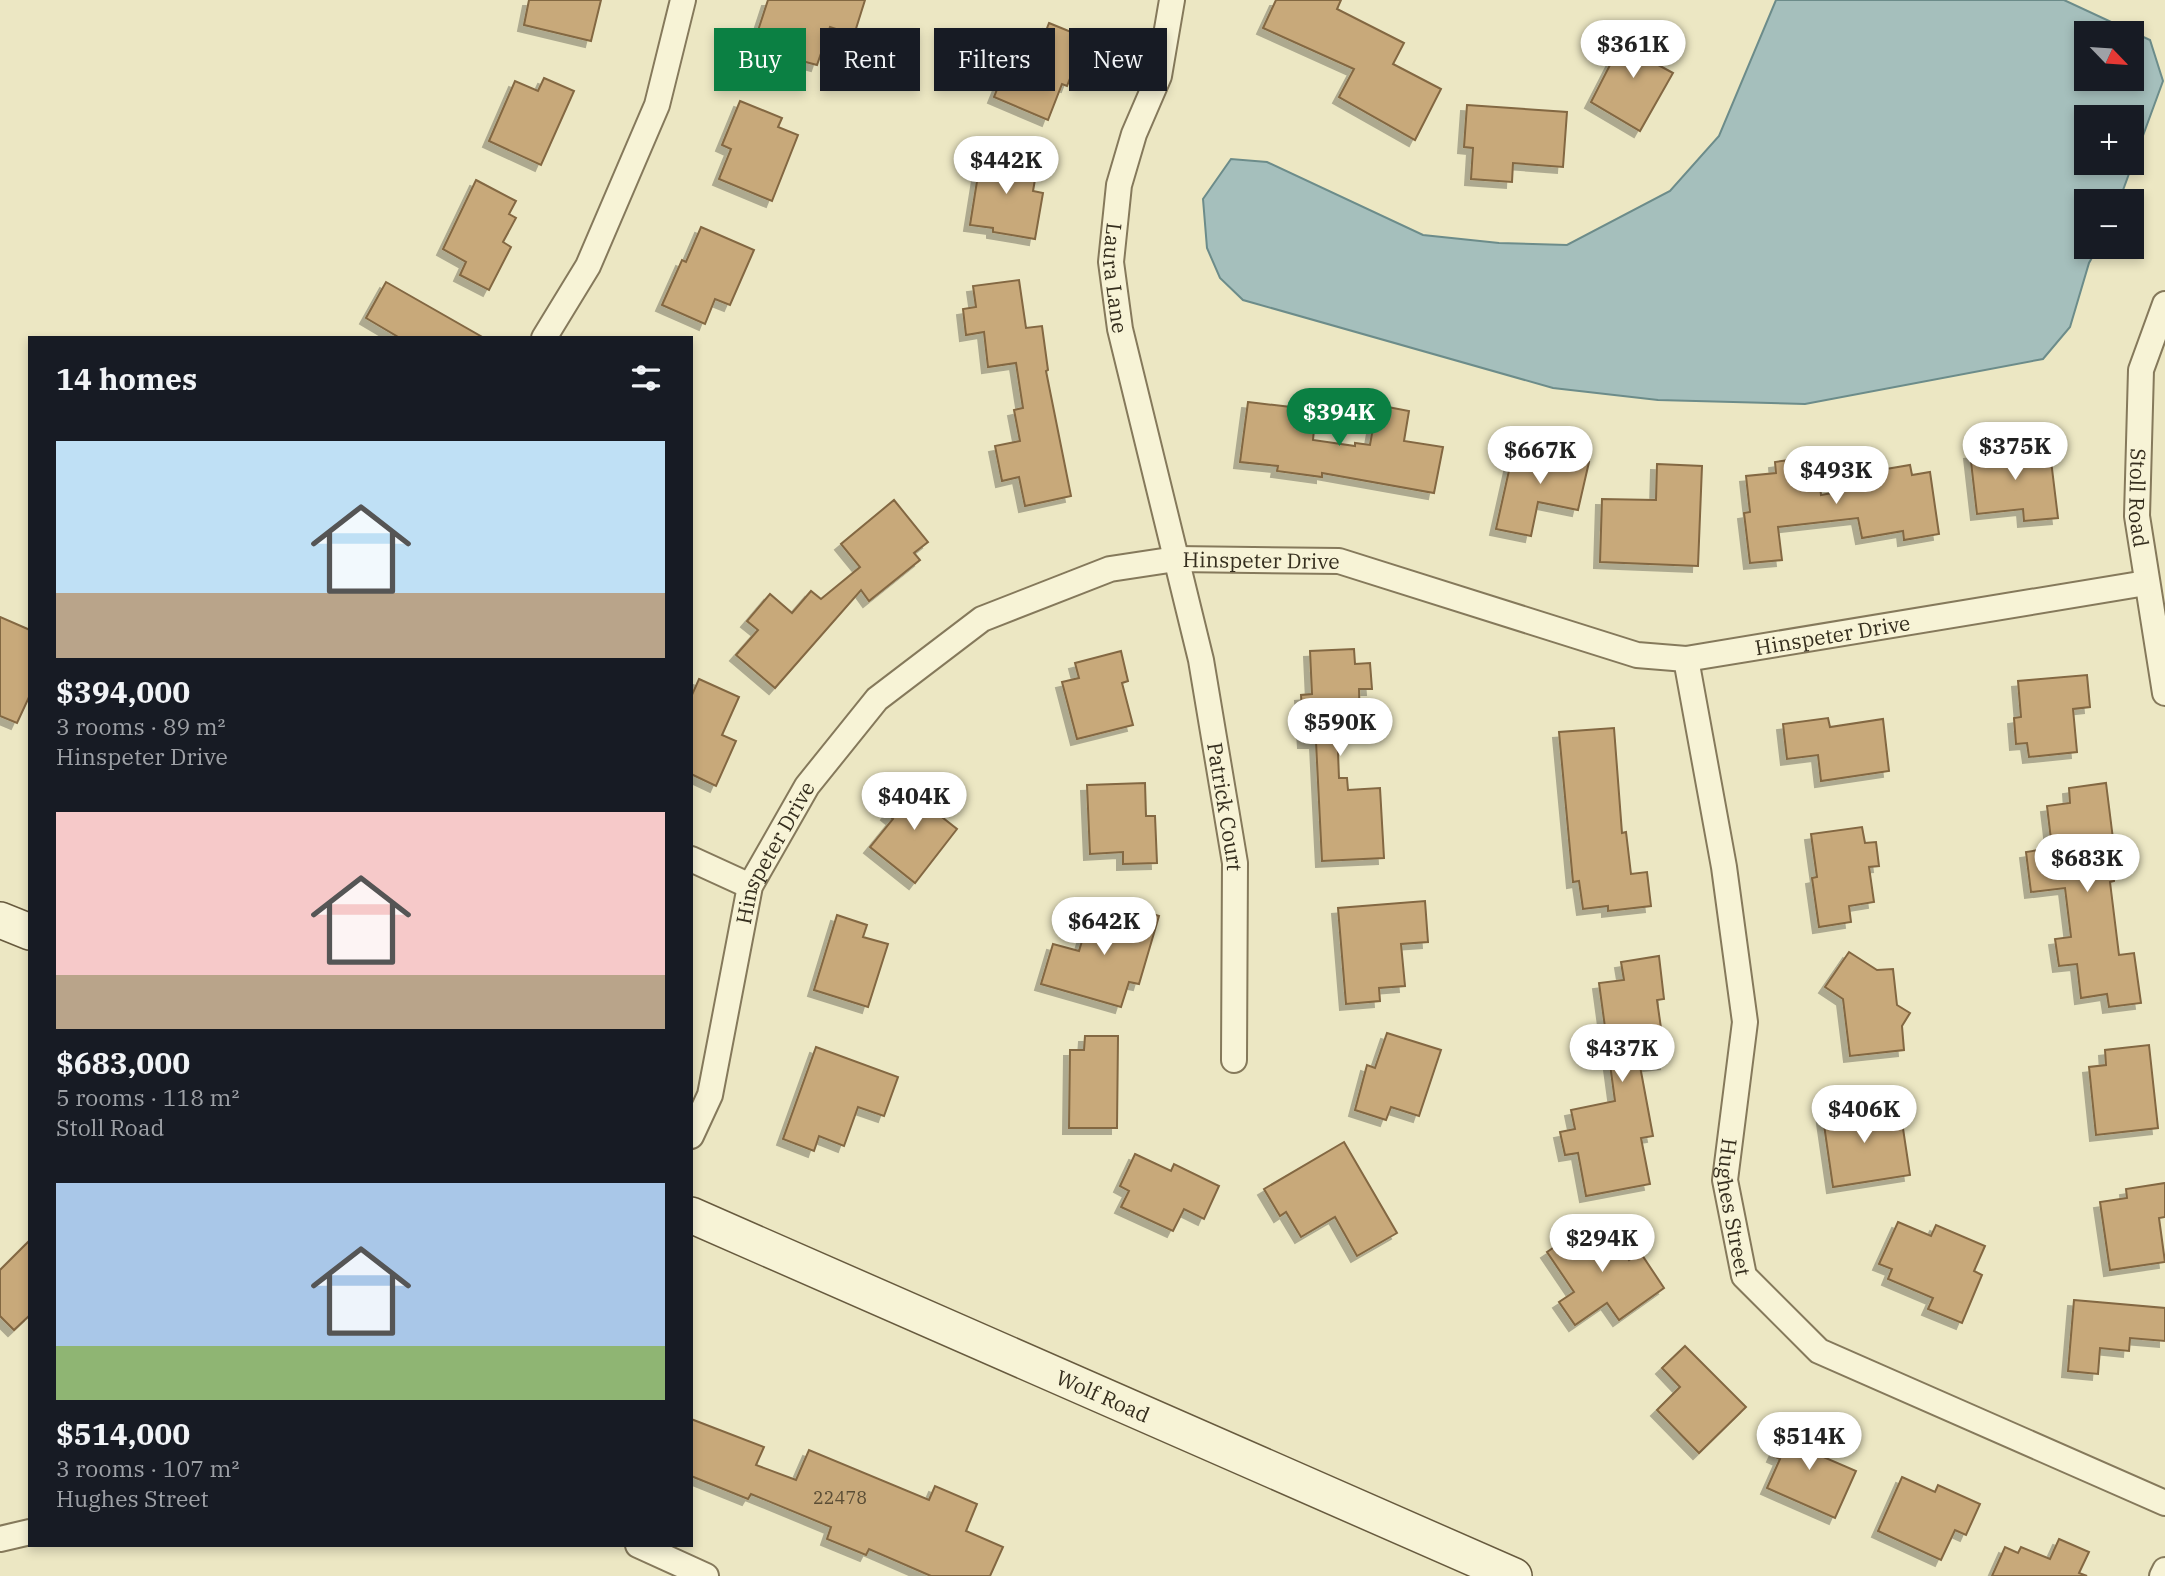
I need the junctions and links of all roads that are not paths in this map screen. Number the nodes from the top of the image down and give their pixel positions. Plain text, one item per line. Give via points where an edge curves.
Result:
1 (683, 0) edge
2 (1172, 0) edge
3 (2165, 304) edge
4 (545, 336) edge
5 (1176, 559) junction
6 (2146, 583) junction
7 (1686, 659) junction
8 (2165, 693) edge
9 (693, 860) edge
10 (750, 886) junction
11 (0, 920) edge
12 (28, 932) edge
13 (1234, 1060) dead end
14 (693, 1132) edge
15 (693, 1216) edge
16 (2165, 1503) edge
17 (28, 1532) edge
18 (0, 1539) edge
19 (642, 1547) edge
20 (2165, 1570) edge
21 (706, 1576) edge
22 (1514, 1576) edge
23 (2162, 1576) edge

1 - 4 street via 657,105 588,266
2 - 5 street, Laura Lane via 1159,76 1119,185 1111,262 1120,328
3 - 6 street, Stoll Road via 2141,370 2137,516
5 - 7 street, Hinspeter Drive via 1339,561 1637,655
5 - 10 street, Hinspeter Drive via 1110,569 982,619 877,699 807,786
5 - 13 street, Patrick Court via 1201,660 1235,863
6 - 7 street, Hinspeter Drive
6 - 8 street, Stoll Road
7 - 16 street, Hughes Street via 1724,867 1745,1022 1726,1180 1744,1276 1819,1351
9 - 10 street
10 - 14 street, Hinspeter Drive via 710,1095
11 - 12 main road
15 - 22 main road, Wolf Road
17 - 18 street
19 - 21 street
20 - 23 street

